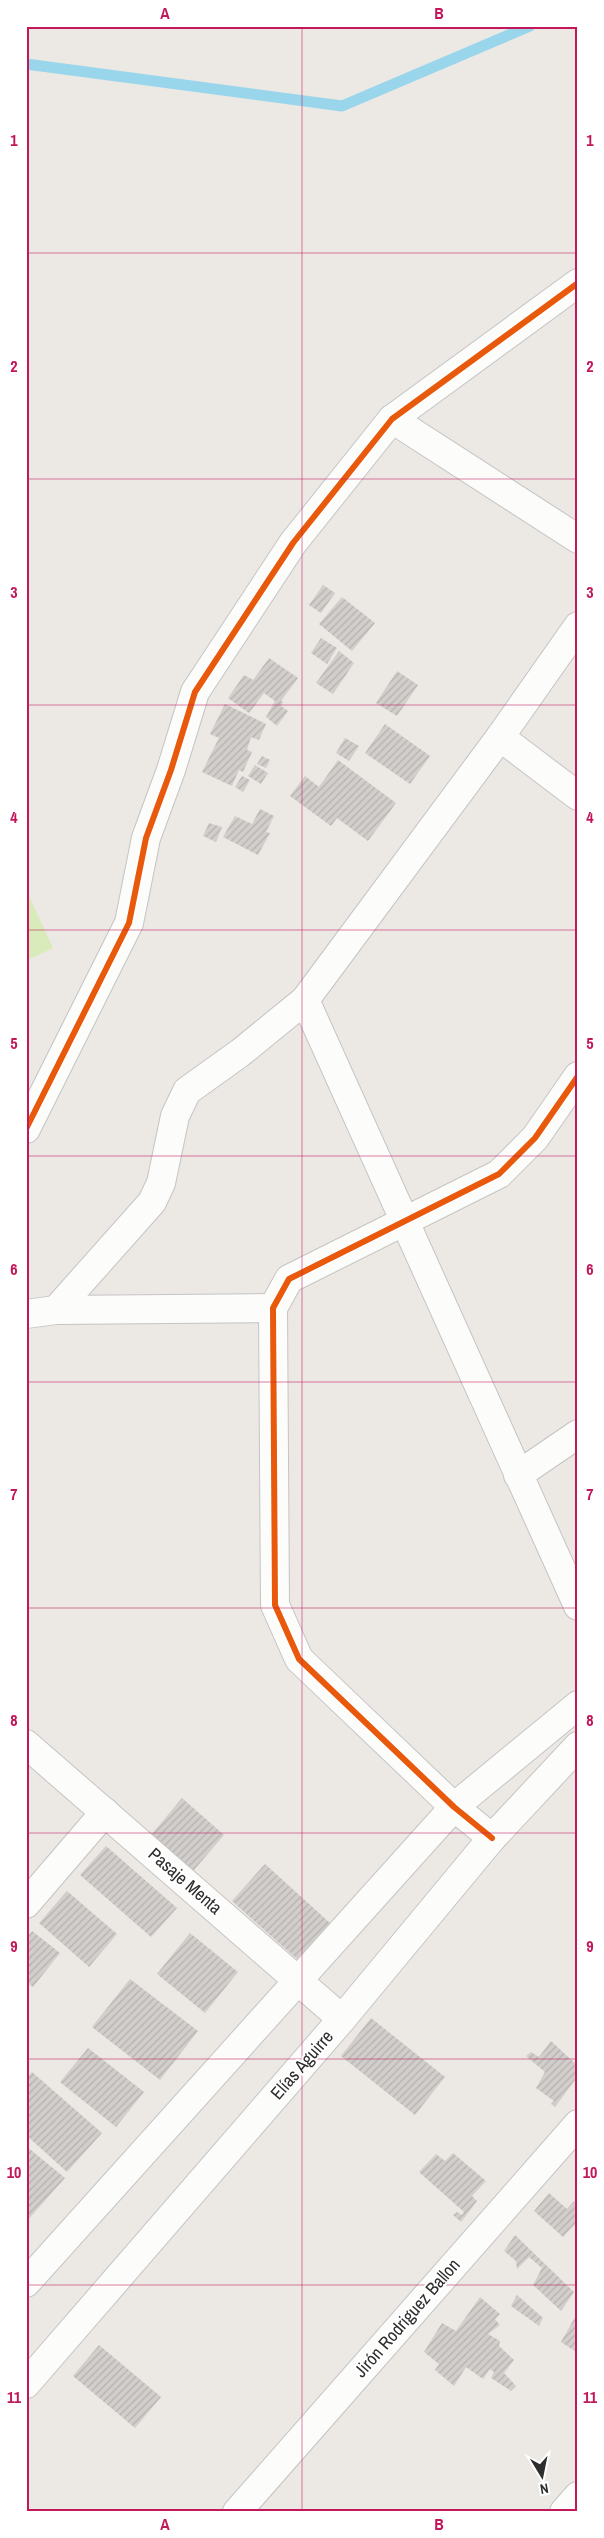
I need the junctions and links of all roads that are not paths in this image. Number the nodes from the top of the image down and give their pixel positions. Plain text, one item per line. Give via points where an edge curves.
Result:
1 (578, 283) edge
2 (392, 419) junction
3 (578, 539) edge
4 (578, 626) edge
5 (500, 737) junction
6 (578, 796) edge
7 (305, 1000) junction
8 (578, 1076) edge
9 (26, 1129) edge
10 (404, 1221) junction
11 (273, 1308) junction
12 (56, 1310) junction
13 (26, 1314) edge
14 (578, 1434) edge
15 (518, 1475) junction
16 (578, 1606) edge
17 (578, 1705) edge
18 (26, 1744) edge
19 (578, 1746) edge
20 (454, 1807) junction
21 (106, 1812) junction
22 (492, 1838) junction
23 (26, 1904) edge
24 (300, 1981) junction
25 (342, 2019) junction
26 (578, 2124) edge
27 (27, 2282) edge
28 (26, 2384) edge
29 (578, 2496) edge
30 (237, 2512) edge
31 (564, 2512) edge

1 - 2 street
2 - 3 street
2 - 9 street via 293,543 196,692 146,838 129,923
4 - 5 street
5 - 6 street
5 - 7 street
7 - 10 street
7 - 12 street via 187,1091 175,1116 161,1183 152,1202
8 - 10 street via 535,1138 499,1174
10 - 11 street via 289,1279
10 - 15 street
11 - 12 street
11 - 20 street via 275,1605 298,1659
12 - 13 street
14 - 15 street
15 - 16 street
17 - 20 street
18 - 21 street, Pasaje Menta
19 - 22 street, Elías Aguirre
20 - 22 street
20 - 24 street
21 - 23 street
21 - 24 street, Pasaje Menta
22 - 25 street, Elías Aguirre
24 - 25 street, Pasaje Menta
24 - 27 street
25 - 28 street, Elías Aguirre
26 - 30 street, Jirón Rodriguez Ballon
29 - 31 street

